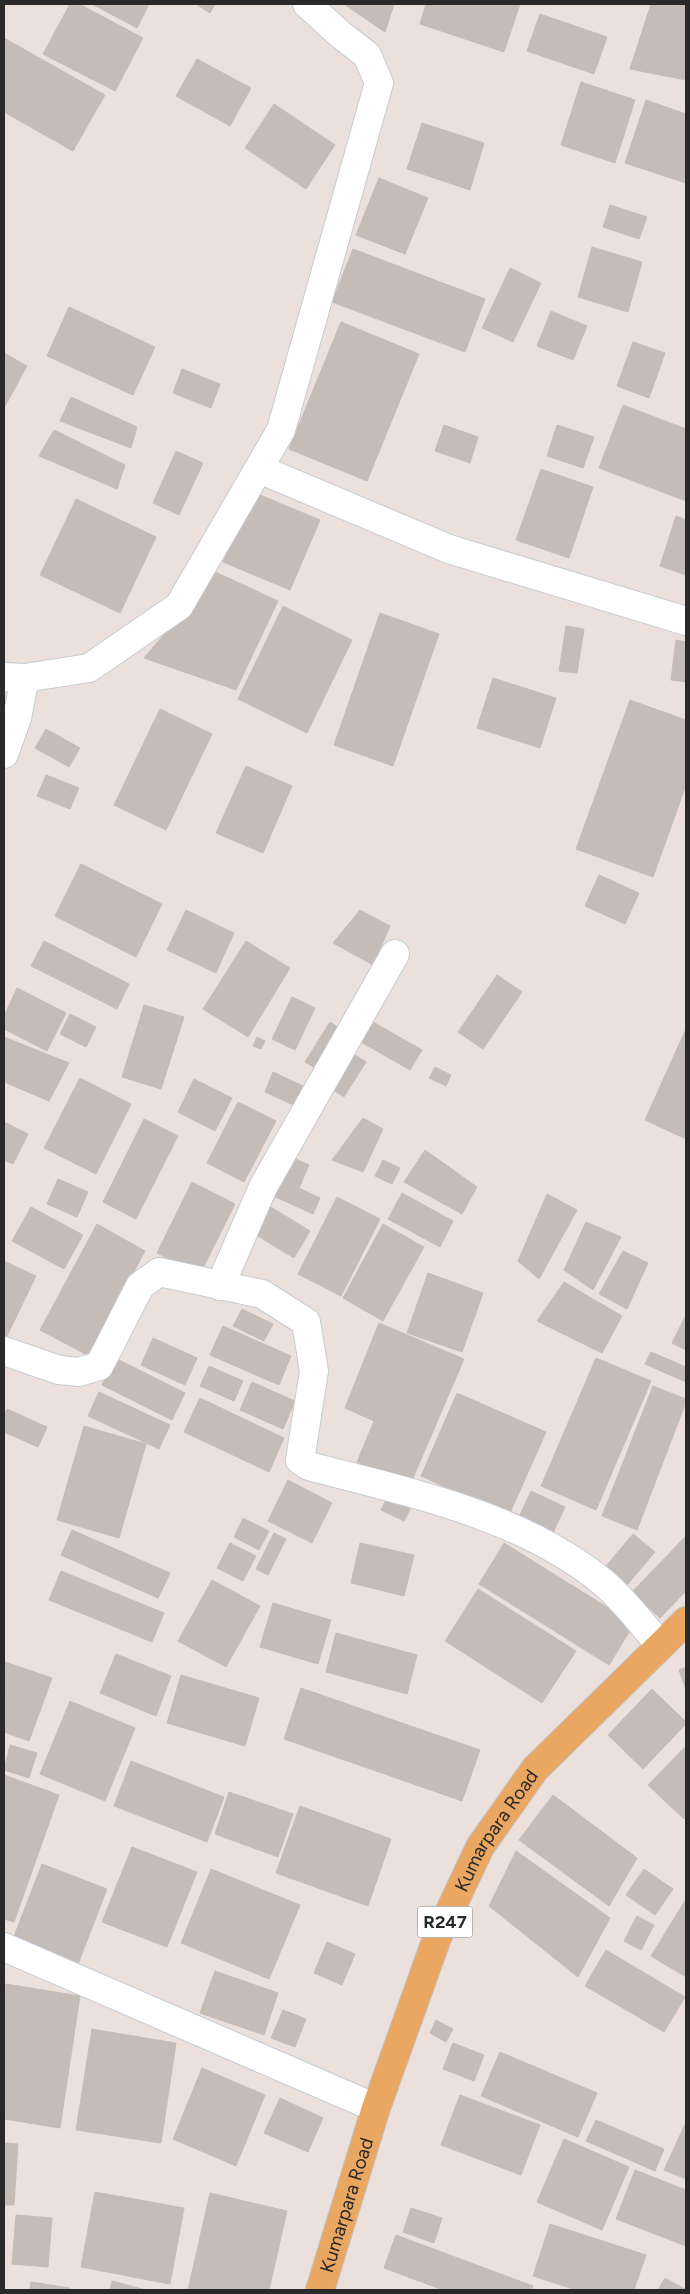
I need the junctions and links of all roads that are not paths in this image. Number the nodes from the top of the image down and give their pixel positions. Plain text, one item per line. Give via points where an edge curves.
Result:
1 (307, 4) edge
2 (259, 468) junction
3 (686, 621) edge
4 (15, 678) edge
5 (4, 754) edge
6 (395, 954) dead end
7 (220, 1286) junction
8 (4, 1351) edge
9 (686, 1621) edge
10 (660, 1645) junction
11 (4, 1947) edge
12 (376, 2108) junction
13 (320, 2290) edge

1 - 2 street via 367,55 379,84 281,430
2 - 3 street via 448,549
2 - 4 street via 179,606 89,668
4 - 5 street via 17,718
6 - 7 street via 263,1187
7 - 8 street via 159,1272 140,1286 98,1366 79,1372 60,1370
7 - 10 street via 262,1294 306,1322 314,1371 300,1460 309,1466 435,1499 508,1527 557,1551 604,1583
9 - 10 main road, Kumarpara Road / R247
10 - 12 main road, Kumarpara Road / R247 via 535,1769 480,1847 437,1938
11 - 12 street
12 - 13 main road, Kumarpara Road / R247

